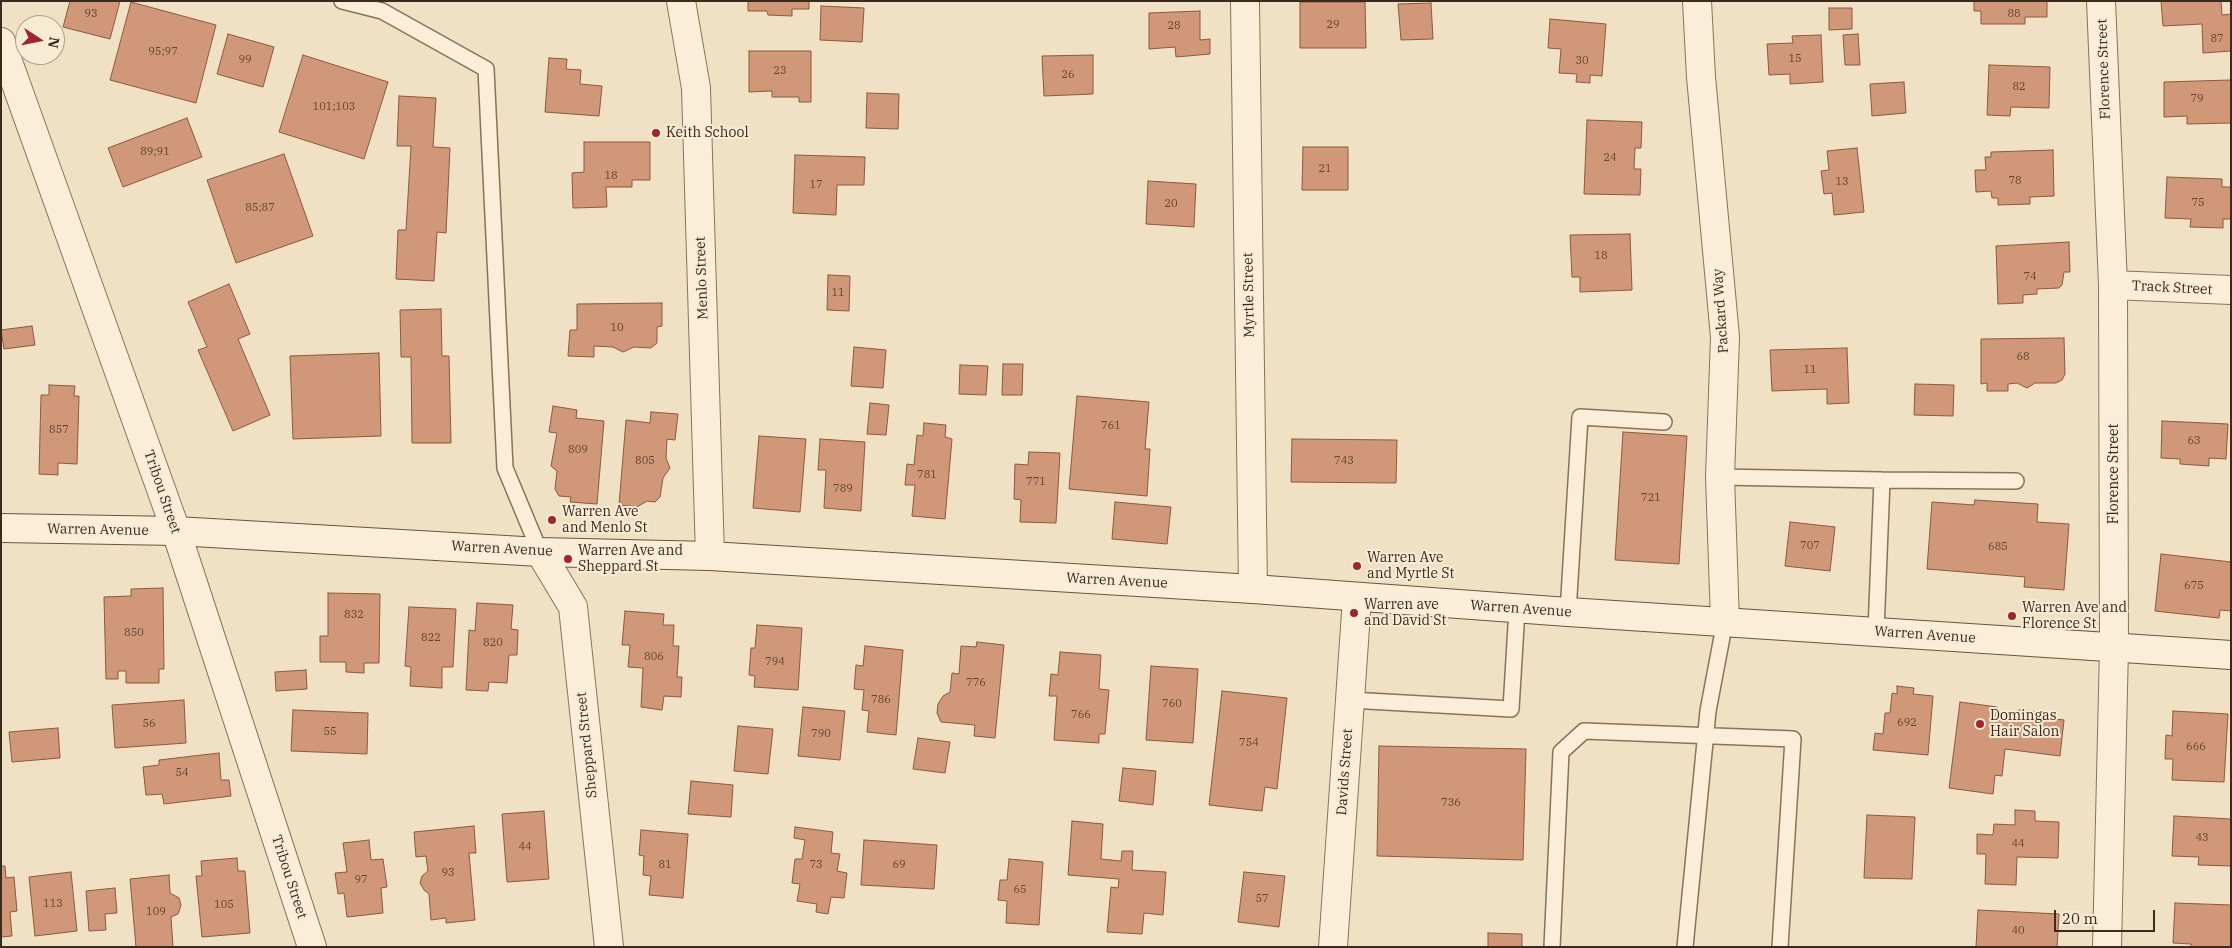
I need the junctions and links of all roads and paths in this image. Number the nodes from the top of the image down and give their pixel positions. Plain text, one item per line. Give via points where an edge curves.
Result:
1 (342, 1) edge
2 (681, 1) edge
3 (1245, 1) edge
4 (1697, 1) edge
5 (2101, 1) edge
6 (1, 42) edge
7 (2113, 285) junction
8 (2231, 290) edge
9 (1664, 422) dead end
10 (1720, 477) junction
11 (1882, 480) junction
12 (2016, 481) dead end
13 (1, 528) edge
14 (176, 531) junction
15 (540, 552) junction
16 (710, 556) junction
17 (1253, 589) junction
18 (1357, 598) junction
19 (1517, 609) junction
20 (1568, 612) junction
21 (1725, 621) junction
22 (1876, 631) junction
23 (2114, 648) junction
24 (2231, 655) edge
25 (1350, 700) junction
26 (1706, 736) junction
27 (312, 947) edge
28 (609, 947) edge
29 (1332, 947) edge
30 (1552, 947) edge
31 (1685, 947) edge
32 (1780, 947) edge
33 (2107, 947) edge

1 - 15 lane via 382,11 486,69 505,468
2 - 16 street, Menlo Street via 696,88
3 - 17 street, Myrtle Street
4 - 10 street, Packard Way via 1725,337
5 - 7 street, Florence Street
6 - 14 street, Tribou Street
7 - 8 street, Track Street
7 - 23 street, Florence Street
9 - 20 lane via 1580,417
10 - 11 lane
10 - 21 street, Packard Way
11 - 12 lane
11 - 22 lane
13 - 14 street, Warren Avenue
14 - 15 street, Warren Avenue
14 - 27 street, Tribou Street
15 - 16 street, Warren Avenue
15 - 28 street, Sheppard Street via 573,607
16 - 17 street, Warren Avenue
17 - 18 street, Warren Avenue
18 - 19 street, Warren Avenue
18 - 25 street, Davids Street
19 - 20 street, Warren Avenue
19 - 25 lane via 1511,709
20 - 21 street, Warren Avenue
21 - 22 street, Warren Avenue
21 - 26 lane
22 - 23 street, Warren Avenue
23 - 24 street, Warren Avenue
23 - 33 street, Florence Street
25 - 29 street, Davids Street
26 - 30 lane via 1584,731 1561,752
26 - 31 lane
26 - 32 lane via 1793,739

